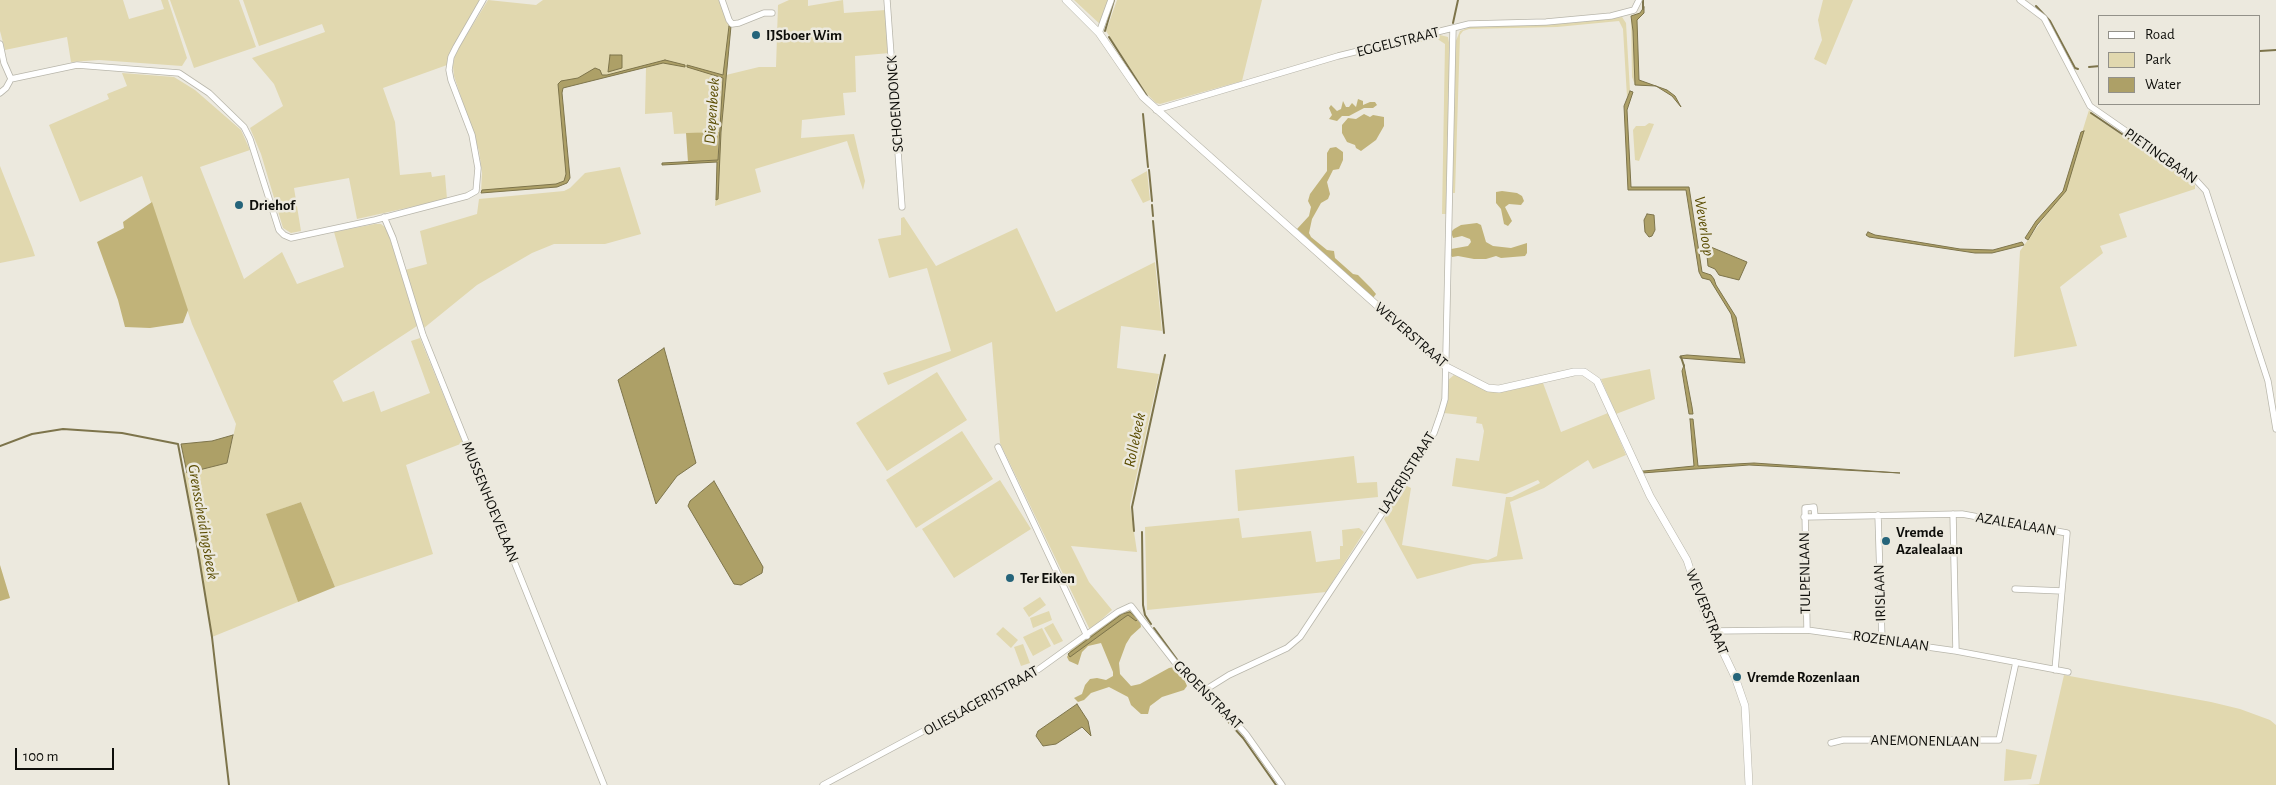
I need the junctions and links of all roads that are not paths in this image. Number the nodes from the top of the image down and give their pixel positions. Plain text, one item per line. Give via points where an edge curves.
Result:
1 (483, 0) edge
2 (722, 0) edge
3 (887, 0) edge
4 (1066, 0) edge
5 (1111, 0) edge
6 (1639, 0) edge
7 (2020, 0) edge
8 (772, 13) dead end
9 (1453, 28) junction
10 (1099, 33) junction
11 (0, 44) edge
12 (11, 79) junction
13 (0, 93) edge
14 (1156, 110) junction
15 (902, 208) dead end
16 (384, 217) junction
17 (1445, 366) junction
18 (2276, 430) edge
19 (998, 447) dead end
20 (1953, 514) junction
21 (1878, 515) junction
22 (1804, 516) joint
23 (2015, 589) dead end
24 (2062, 591) junction
25 (1132, 606) joint
26 (1807, 630) junction
27 (1712, 631) junction
28 (1087, 636) junction
29 (1882, 640) junction
30 (1956, 651) junction
31 (2016, 662) junction
32 (2055, 670) junction
33 (2068, 672) dead end
34 (1205, 690) junction
35 (1831, 742) dead end
36 (604, 785) edge
37 (823, 785) edge
38 (1282, 785) edge
39 (1749, 785) edge

1 - 16 street via 456,47 449,70 472,134 478,168 476,191
2 - 8 street via 732,24
3 - 15 street, SCHOENDONCK
4 - 10 street, WEVERSTRAAT
5 - 10 street
6 - 9 street, EGGELSTRAAT via 1634,10 1611,16 1469,24
7 - 18 street, PIETINGBAAN via 2044,18 2090,106 2195,179 2206,191 2268,381
9 - 14 street, EGGELSTRAAT via 1338,56
9 - 17 street, LAZERIJSTRAAT
10 - 14 street, WEVERSTRAAT via 1143,97
11 - 12 street
12 - 13 street
12 - 16 street via 77,65 180,73 209,93 244,127 277,225 284,235 291,238
14 - 17 street, WEVERSTRAAT
16 - 36 street, MUSSENHOEVELAAN via 422,334
17 - 27 street, WEVERSTRAAT via 1488,388 1498,389 1574,372 1592,376 1650,496 1687,560
17 - 34 street, LAZERIJSTRAAT via 1445,399 1434,433 1300,637 1287,648
19 - 28 street
20 - 21 street, AZALEALAAN
20 - 24 street, AZALEALAAN via 2067,533
20 - 30 street
21 - 22 street, AZALEALAAN via 1815,516 1814,508 1805,508
21 - 29 street, IRISLAAN
22 - 26 street, TULPENLAAN
23 - 24 street
24 - 32 street
25 - 28 street, OLIESLAGERIJSTRAAT via 1118,612
25 - 34 street, GROENSTRAAT via 1177,665
26 - 27 street, ROZENLAAN
26 - 29 street, ROZENLAAN
27 - 39 street, WEVERSTRAAT via 1735,677 1745,706
28 - 37 street, OLIESLAGERIJSTRAAT via 1039,670
29 - 30 street, ROZENLAAN
30 - 31 street, ROZENLAAN
31 - 32 street, ROZENLAAN
31 - 35 street, ANEMONENLAAN via 1999,740
32 - 33 street, ROZENLAAN
34 - 38 street, GROENSTRAAT via 1246,734

